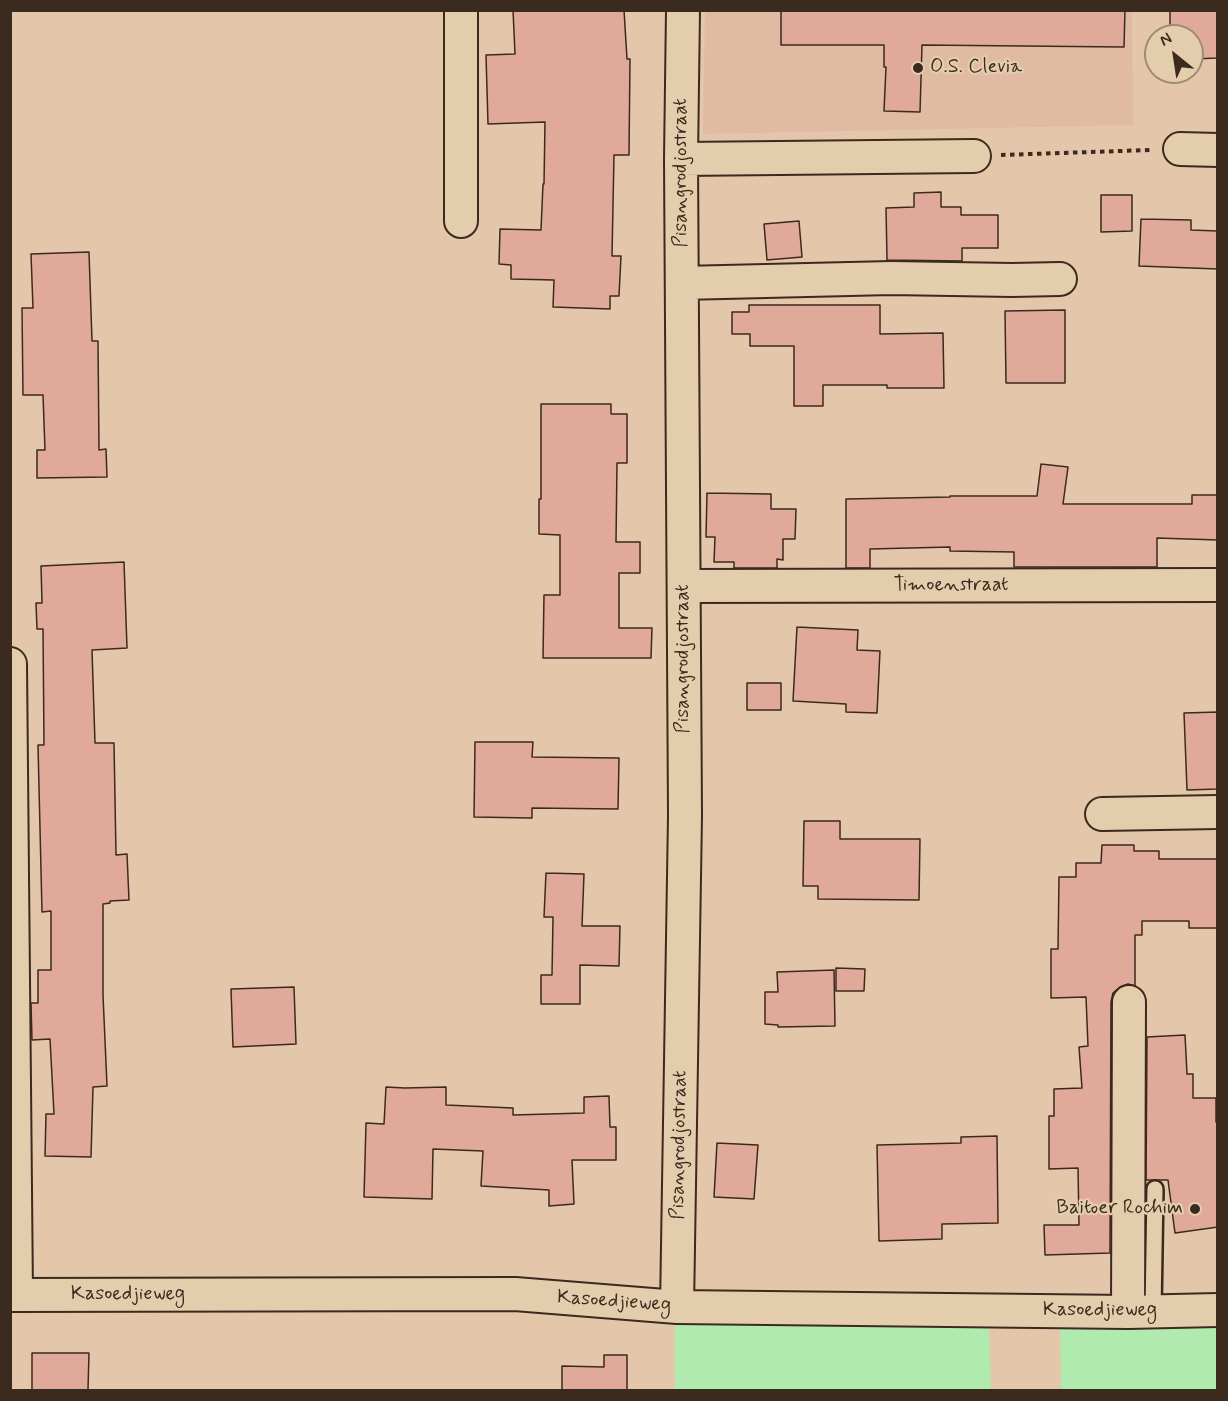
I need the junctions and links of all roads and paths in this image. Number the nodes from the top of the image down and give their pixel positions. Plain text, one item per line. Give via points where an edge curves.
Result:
1 (461, 10) edge
2 (683, 10) edge
3 (1180, 149) joint
4 (1218, 150) edge
5 (974, 156) joint
6 (681, 159) junction
7 (461, 221) dead end
8 (1060, 279) dead end
9 (682, 282) junction
10 (1218, 585) edge
11 (684, 586) junction
12 (10, 664) edge
13 (1218, 812) edge
14 (1102, 814) dead end
15 (1129, 1002) dead end
16 (1155, 1189) dead end
17 (13, 1295) edge
18 (677, 1307) junction
19 (1218, 1310) edge
20 (1141, 1311) junction

1 - 7 street
2 - 6 street, Pisangrodjostraat
3 - 4 street
3 - 5 path
5 - 6 street
6 - 9 street, Pisangrodjostraat
8 - 9 street
9 - 11 street, Pisangrodjostraat
10 - 11 street, Timoenstraat
11 - 18 street, Pisangrodjostraat via 686,816
12 - 17 street
13 - 14 street
15 - 20 street
16 - 20 lane
17 - 18 street, Kasoedjieweg via 515,1294
18 - 20 street, Kasoedjieweg
19 - 20 street, Kasoedjieweg

